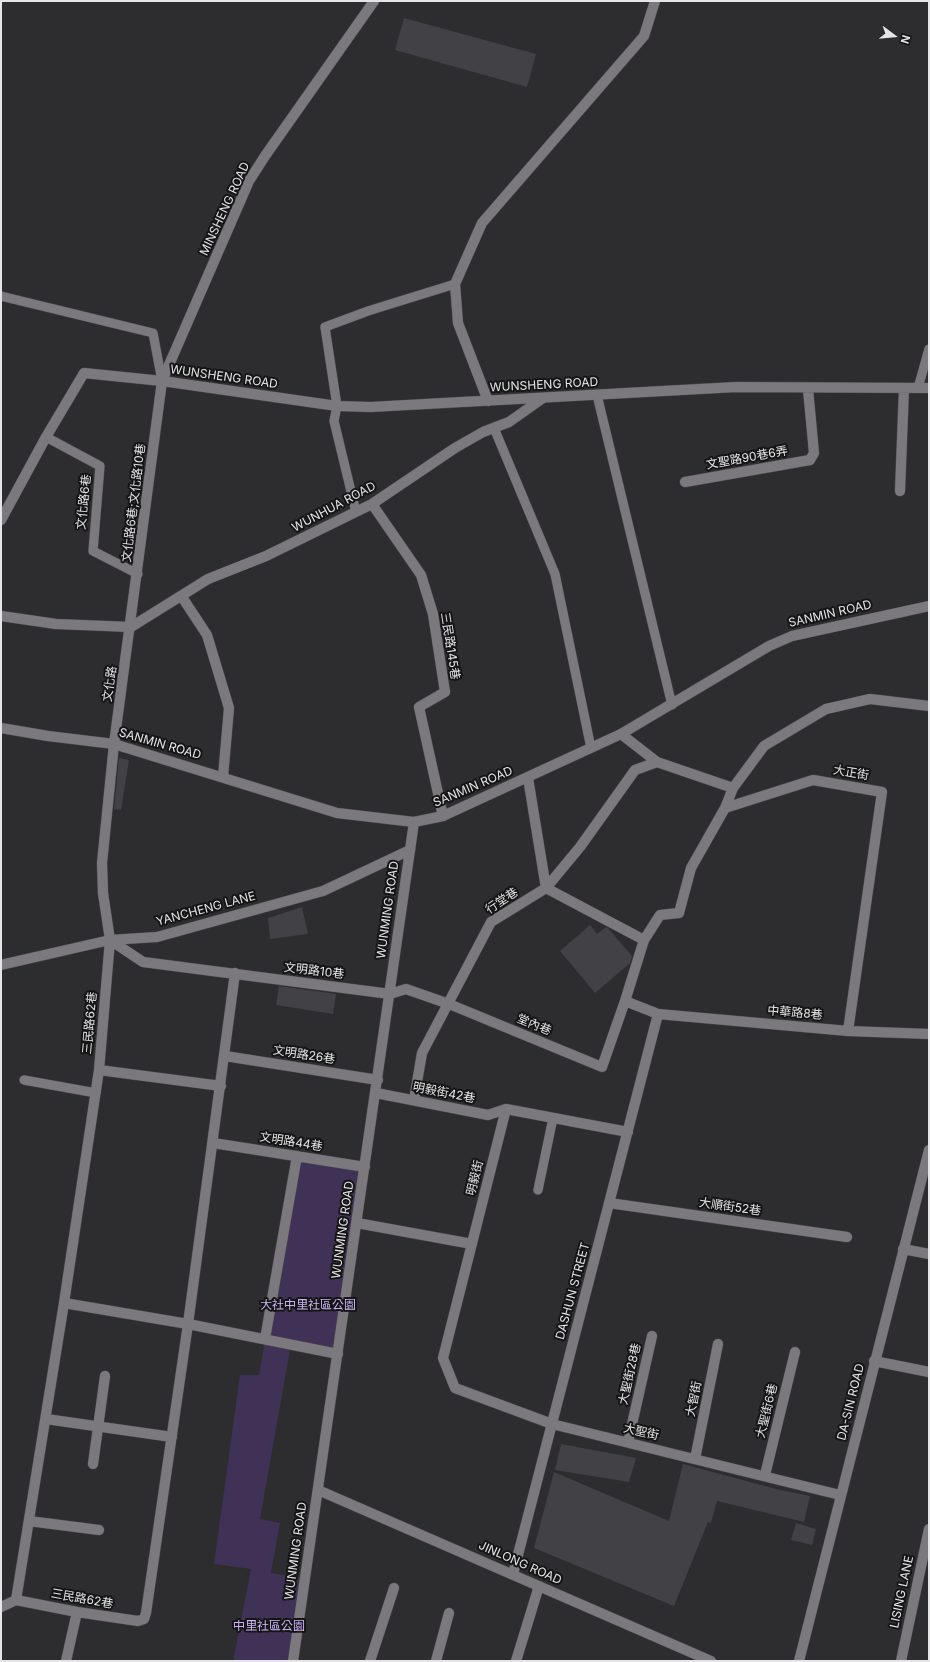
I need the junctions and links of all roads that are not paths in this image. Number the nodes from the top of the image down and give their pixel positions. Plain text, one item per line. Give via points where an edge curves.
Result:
1 (374, 1) edge
2 (655, 1) edge
3 (455, 284) junction
4 (1, 296) edge
5 (929, 349) edge
6 (162, 381) junction
7 (808, 388) junction
8 (904, 388) junction
9 (918, 388) junction
10 (929, 388) edge
11 (598, 395) junction
12 (543, 398) junction
13 (488, 401) junction
14 (337, 406) junction
15 (494, 428) junction
16 (46, 437) junction
17 (685, 482) dead end
18 (900, 491) dead end
19 (372, 504) junction
20 (356, 512) junction
21 (1, 520) edge
22 (138, 574) junction
23 (182, 597) junction
24 (929, 606) edge
25 (1, 616) edge
26 (131, 627) junction
27 (672, 705) junction
28 (929, 706) edge
29 (1, 728) edge
30 (621, 734) junction
31 (114, 744) junction
32 (591, 748) junction
33 (658, 762) junction
34 (222, 777) junction
35 (528, 778) junction
36 (733, 788) junction
37 (725, 808) junction
38 (443, 816) junction
39 (414, 822) junction
40 (410, 850) junction
41 (546, 888) junction
42 (110, 940) junction
43 (644, 940) junction
44 (1, 965) edge
45 (236, 974) junction
46 (390, 994) junction
47 (625, 1001) junction
48 (449, 1004) junction
49 (658, 1014) junction
50 (848, 1031) junction
51 (929, 1034) edge
52 (226, 1056) junction
53 (99, 1070) junction
54 (24, 1080) dead end
55 (378, 1080) junction
56 (221, 1086) junction
57 (96, 1093) junction
58 (376, 1093) junction
59 (414, 1100) junction
60 (506, 1109) junction
61 (553, 1118) junction
62 (628, 1132) junction
63 (213, 1143) junction
64 (929, 1150) edge
65 (298, 1156) junction
66 (365, 1167) junction
67 (538, 1190) dead end
68 (609, 1203) junction
69 (357, 1223) junction
70 (847, 1237) dead end
71 (472, 1244) junction
72 (903, 1249) junction
73 (929, 1254) edge
74 (64, 1303) junction
75 (188, 1324) junction
76 (652, 1336) dead end
77 (265, 1339) junction
78 (718, 1344) dead end
79 (795, 1352) dead end
80 (338, 1354) junction
81 (874, 1362) junction
82 (449, 1372) joint
83 (929, 1372) edge
84 (105, 1376) dead end
85 (46, 1419) junction
86 (552, 1424) junction
87 (98, 1426) junction
88 (172, 1437) junction
89 (628, 1442) junction
90 (696, 1458) junction
91 (93, 1464) dead end
92 (765, 1475) junction
93 (318, 1490) junction
94 (840, 1495) junction
95 (29, 1521) junction
96 (929, 1529) edge
97 (99, 1530) dead end
98 (513, 1574) junction
99 (539, 1586) junction
100 (394, 1588) dead end
101 (16, 1600) junction
102 (1, 1607) edge
103 (77, 1612) junction
104 (449, 1613) dead end
105 (66, 1661) edge
106 (293, 1661) edge
107 (370, 1661) edge
108 (436, 1661) edge
109 (516, 1661) edge
110 (711, 1661) edge
111 (799, 1661) edge
112 (901, 1661) edge

1 - 6 street, MINSHENG ROAD via 249,182
2 - 3 street via 644,36 482,224
3 - 13 street via 458,323
3 - 14 lane via 325,327
4 - 6 lane via 153,333
5 - 9 lane
6 - 14 street, WUNSHENG ROAD
6 - 16 street via 84,373
6 - 22 street, 文化路6巷;文化路10巷
7 - 8 street, WUNSHENG ROAD
7 - 11 street, WUNSHENG ROAD via 736,387
7 - 17 street, 文聖路90巷6弄 via 813,458
8 - 9 street, WUNSHENG ROAD
8 - 18 street
9 - 10 street, WUNSHENG ROAD
11 - 12 street, WUNSHENG ROAD
11 - 27 lane
12 - 13 street, WUNSHENG ROAD
12 - 15 street, WUNHUA ROAD via 509,422
13 - 14 street, WUNSHENG ROAD via 371,407
14 - 20 lane via 334,421
15 - 19 street, WUNHUA ROAD via 455,448
15 - 32 lane via 555,574
16 - 21 street
16 - 22 lane, 文化路6巷 via 100,466 93,551
19 - 20 street, WUNHUA ROAD
19 - 38 street, 三民路145巷 via 421,575 433,614 445,692 419,707
20 - 23 street, WUNHUA ROAD via 266,556 208,579
22 - 26 street, 文化路6巷;文化路10巷
23 - 26 street, WUNHUA ROAD
23 - 34 street via 207,635 229,708
24 - 27 street, SANMIN ROAD via 792,636 769,646
25 - 26 street via 56,624
26 - 31 street, 文化路
27 - 30 street, SANMIN ROAD
28 - 36 street via 870,699 826,709 764,746
29 - 31 street, SANMIN ROAD
30 - 32 street, SANMIN ROAD
30 - 33 street
31 - 34 street, SANMIN ROAD
31 - 42 street, 三民路62巷 via 102,863 103,893
32 - 35 street, SANMIN ROAD
33 - 36 street
33 - 41 street, 行堂巷 via 635,770
34 - 39 street, SANMIN ROAD via 337,812
35 - 38 street, SANMIN ROAD
35 - 41 street
36 - 37 street
37 - 43 street via 691,868 679,913 660,915
37 - 50 street, 大正街 via 813,780 882,792
38 - 39 street, SANMIN ROAD
39 - 40 street, WUNMING ROAD
40 - 42 street, YANCHENG LANE via 323,891 157,937
40 - 46 street, WUNMING ROAD
41 - 43 street
41 - 48 street, 行堂巷 via 491,922
42 - 44 street, YANCHENG LANE
42 - 45 street, 文明路10巷 via 142,962
42 - 53 street, 三民路62巷
43 - 47 street
45 - 46 street, 文明路10巷
45 - 52 street, 三民路62巷
46 - 48 street, 堂內巷 via 406,989
46 - 55 street, WUNMING ROAD
47 - 48 street, 堂內巷 via 602,1067
47 - 49 street, 中華路8巷
48 - 59 street, 行堂巷 via 422,1053
49 - 50 street, 中華路8巷
49 - 62 street, DASHUN STREET
50 - 51 street, 中華路8巷
52 - 55 street, 文明路26巷
52 - 56 street, 三民路62巷
53 - 56 street
53 - 57 street, 三民路62巷
54 - 57 lane
55 - 58 street, WUNMING ROAD
56 - 63 street, 三民路62巷
57 - 74 street, 三民路62巷
58 - 59 street, 明毅街42巷
58 - 66 street, WUNMING ROAD
59 - 60 street, 明毅街42巷 via 488,1115
60 - 61 street
60 - 71 street, 明毅街
61 - 62 street
61 - 67 lane
62 - 68 street, DASHUN STREET
63 - 65 street, 文明路44巷
63 - 75 street, 三民路62巷
64 - 72 street, DA-SIN ROAD
65 - 66 street, 文明路44巷
65 - 77 street
66 - 69 street, WUNMING ROAD
68 - 70 street, 大順街52巷
68 - 86 street, DASHUN STREET
69 - 71 street
69 - 80 street, WUNMING ROAD
71 - 82 street, 明毅街 via 443,1358
72 - 73 street
72 - 81 street, DA-SIN ROAD
74 - 75 street
74 - 85 street, 三民路62巷
75 - 77 street
75 - 88 street, 三民路62巷
76 - 89 street, 大聖街28巷
77 - 80 street
78 - 90 street, 大智街
79 - 92 street, 大聖街6巷
80 - 93 street, WUNMING ROAD
81 - 83 street
81 - 94 street, DA-SIN ROAD
82 - 86 street, 大聖街 via 455,1388
84 - 87 street
85 - 87 street
85 - 95 street, 三民路62巷
86 - 89 street, 大聖街
86 - 98 street, DASHUN STREET
87 - 88 street
87 - 91 street
88 - 103 street, 三民路62巷 via 144,1619 138,1621
89 - 90 street, 大聖街
90 - 92 street, 大聖街
92 - 94 street, 大聖街
93 - 98 street, JINLONG ROAD
93 - 106 street, WUNMING ROAD
94 - 111 street, DA-SIN ROAD
95 - 97 street
95 - 101 street, 三民路62巷
96 - 112 street, LISING LANE
98 - 99 street, JINLONG ROAD
99 - 109 street
99 - 110 street, JINLONG ROAD
100 - 107 street
101 - 102 street
101 - 103 street, 三民路62巷
103 - 105 street
104 - 108 street

